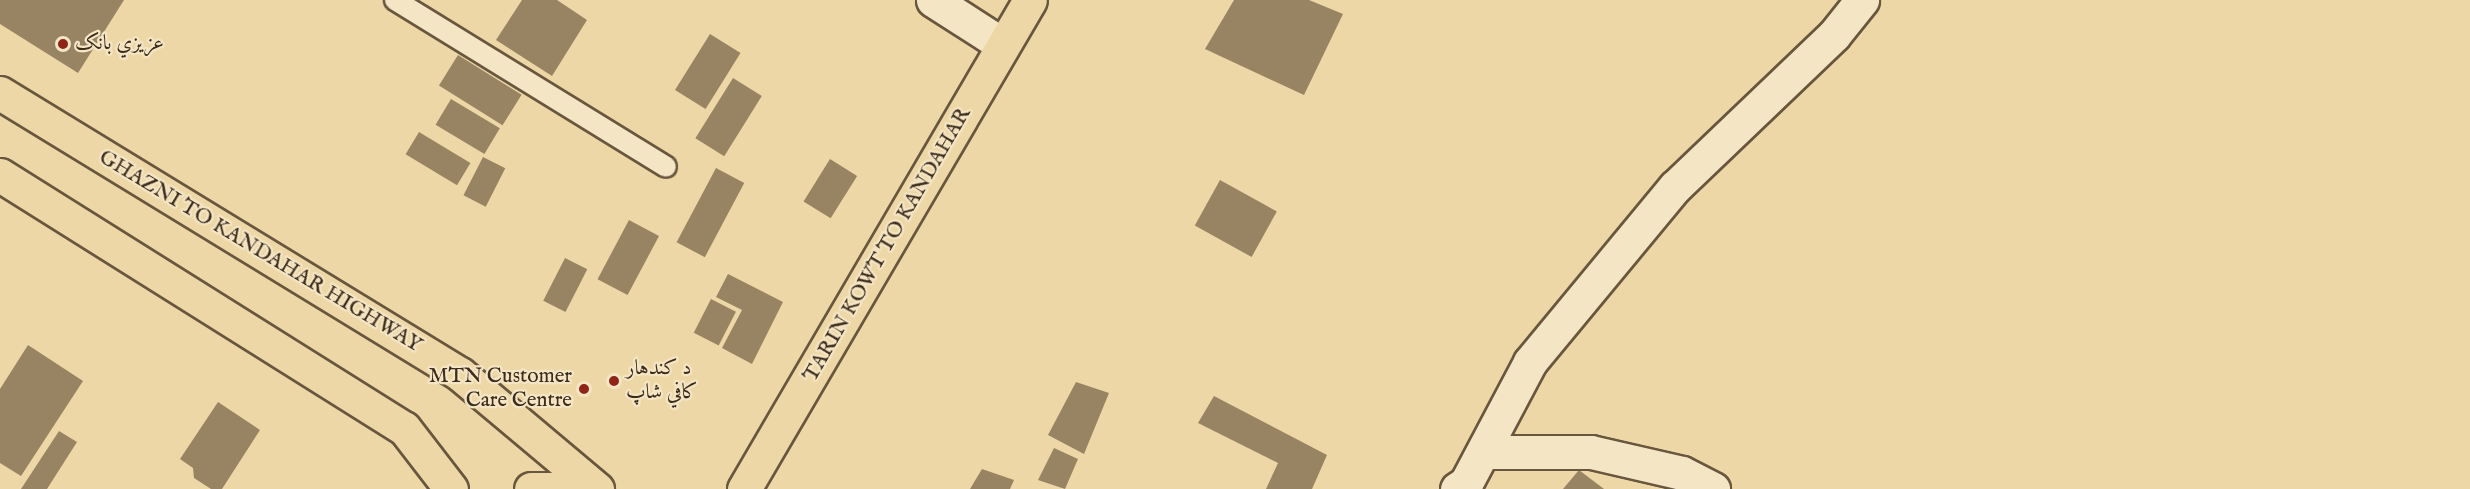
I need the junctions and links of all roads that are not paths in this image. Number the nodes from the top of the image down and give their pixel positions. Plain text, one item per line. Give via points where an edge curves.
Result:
1 (395, 0) edge
2 (933, 0) edge
3 (1030, 0) edge
4 (1862, 0) edge
5 (1004, 45) junction
6 (0, 93) edge
7 (666, 167) dead end
8 (0, 175) edge
9 (1483, 452) junction
10 (1465, 487) edge
11 (451, 489) edge
12 (531, 489) edge
13 (576, 489) edge
14 (597, 489) edge
15 (744, 489) edge
16 (1713, 489) edge

1 - 7 lane
2 - 5 street
3 - 5 main road, TARIN KOWT TO KANDAHAR
4 - 9 street via 1834,35 1675,187 1530,362
5 - 15 main road, TARIN KOWT TO KANDAHAR
6 - 14 main road, GHAZNI TO KANDAHAR HIGHWAY via 460,374
8 - 11 main road via 404,428
9 - 10 street
9 - 16 street via 1591,452 1682,473
12 - 13 main road

